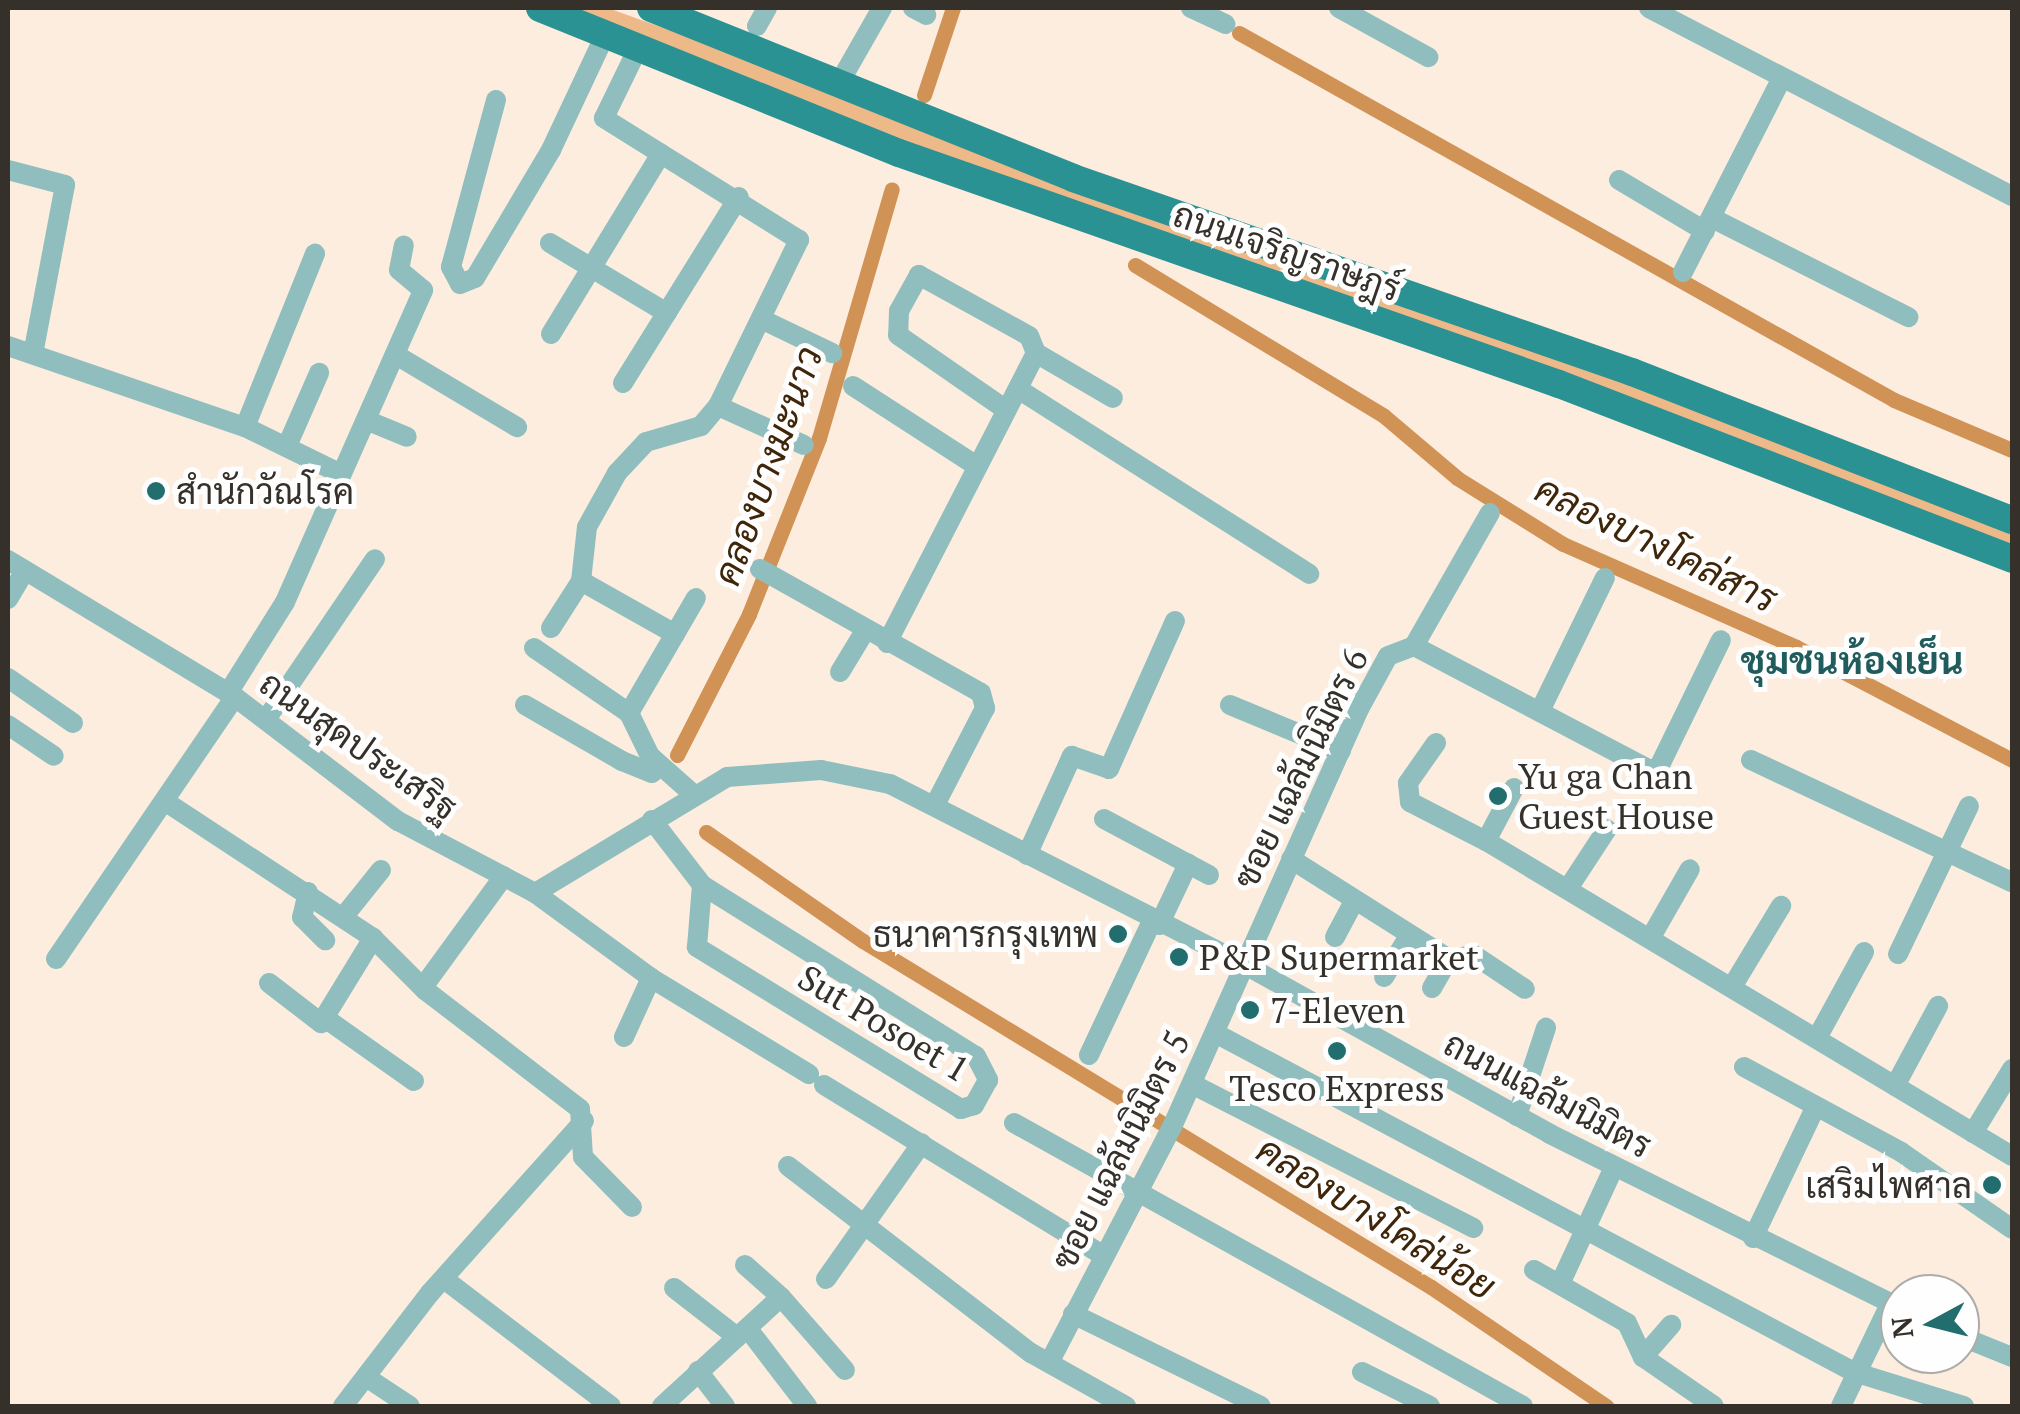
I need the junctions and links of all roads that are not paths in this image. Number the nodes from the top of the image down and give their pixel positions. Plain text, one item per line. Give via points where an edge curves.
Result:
1 (540, 8) edge
2 (652, 8) edge
3 (882, 8) edge
4 (1191, 8) edge
5 (1339, 8) edge
6 (1650, 8) edge
7 (1226, 24) dead end
8 (605, 35) junction
9 (638, 46) junction
10 (1428, 57) dead end
11 (1781, 80) junction
12 (838, 85) junction
13 (496, 100) dead end
14 (661, 154) junction
15 (8, 170) edge
16 (1619, 180) dead end
17 (2012, 196) edge
18 (740, 197) junction
19 (1708, 225) junction
20 (550, 244) dead end
21 (404, 246) dead end
22 (315, 254) dead end
23 (591, 268) junction
24 (1683, 272) dead end
25 (667, 313) junction
26 (1908, 317) dead end
27 (761, 319) junction
28 (551, 334) dead end
29 (8, 346) edge
30 (832, 353) dead end
31 (1036, 353) junction
32 (33, 354) junction
33 (396, 354) junction
34 (319, 373) dead end
35 (623, 383) dead end
36 (852, 386) dead end
37 (1018, 389) junction
38 (1113, 398) dead end
39 (718, 406) junction
40 (1005, 409) junction
41 (366, 420) junction
42 (245, 427) junction
43 (516, 427) dead end
44 (407, 437) dead end
45 (804, 445) dead end
46 (287, 446) junction
47 (975, 465) junction
48 (341, 474) junction
49 (1490, 513) dead end
50 (2012, 520) edge
51 (375, 559) dead end
52 (2012, 559) edge
53 (16, 566) edge
54 (768, 573) dead end
55 (1310, 574) dead end
56 (1605, 578) dead end
57 (581, 581) junction
58 (696, 598) dead end
59 (8, 599) edge
60 (1175, 621) dead end
61 (551, 628) dead end
62 (866, 629) junction
63 (675, 634) junction
64 (1721, 640) dead end
65 (888, 643) junction
66 (1414, 646) junction
67 (534, 648) dead end
68 (840, 672) dead end
69 (8, 678) edge
70 (231, 695) junction
71 (1230, 705) dead end
72 (525, 706) dead end
73 (1540, 711) junction
74 (629, 712) junction
75 (267, 718) junction
76 (73, 723) dead end
77 (8, 725) edge
78 (1436, 743) dead end
79 (1341, 751) junction
80 (54, 756) dead end
81 (1751, 760) dead end
82 (660, 765) junction
83 (1514, 788) dead end
84 (693, 794) junction
85 (166, 802) junction
86 (935, 805) junction
87 (1969, 806) dead end
88 (1104, 819) dead end
89 (652, 820) junction
90 (1607, 829) dead end
91 (1486, 841) junction
92 (1949, 850) junction
93 (1026, 854) junction
94 (1291, 860) junction
95 (1188, 864) junction
96 (1690, 869) dead end
97 (381, 870) dead end
98 (1209, 874) dead end
99 (504, 876) junction
100 (2012, 882) edge
101 (702, 885) junction
102 (1569, 886) junction
103 (308, 892) junction
104 (536, 893) junction
105 (1354, 902) junction
106 (1780, 906) dead end
107 (344, 916) junction
108 (1155, 923) junction
109 (1335, 936) dead end
110 (1409, 936) junction
111 (1651, 937) junction
112 (374, 938) junction
113 (325, 940) dead end
114 (1864, 952) dead end
115 (1898, 954) dead end
116 (56, 959) dead end
117 (1449, 959) junction
118 (1240, 962) junction
119 (1384, 977) dead end
120 (651, 978) junction
121 (269, 983) dead end
122 (423, 987) junction
123 (1732, 987) junction
124 (1432, 988) dead end
125 (1525, 988) dead end
126 (1938, 1006) dead end
127 (325, 1018) junction
128 (1546, 1028) dead end
129 (1215, 1032) junction
130 (624, 1037) dead end
131 (1817, 1038) junction
132 (1089, 1056) dead end
133 (1744, 1067) dead end
134 (2012, 1070) edge
135 (414, 1081) dead end
136 (1192, 1084) junction
137 (1895, 1086) junction
138 (1816, 1106) junction
139 (1517, 1116) junction
140 (584, 1122) junction
141 (1014, 1123) dead end
142 (1972, 1132) junction
143 (922, 1143) junction
144 (2012, 1156) edge
145 (788, 1166) dead end
146 (1614, 1167) junction
147 (1140, 1188) junction
148 (632, 1207) dead end
149 (1586, 1226) junction
150 (866, 1228) junction
151 (1473, 1228) dead end
152 (2012, 1229) edge
153 (1753, 1238) junction
154 (1104, 1256) junction
155 (744, 1265) dead end
156 (1534, 1270) dead end
157 (444, 1279) junction
158 (826, 1279) dead end
159 (1560, 1284) junction
160 (674, 1288) dead end
161 (781, 1297) junction
162 (1880, 1299) edge
163 (1074, 1314) junction
164 (1672, 1325) dead end
165 (1880, 1330) edge
166 (743, 1333) junction
167 (1980, 1344) edge
168 (1644, 1357) junction
169 (2012, 1357) edge
170 (1050, 1364) junction
171 (845, 1370) dead end
172 (698, 1371) junction
173 (1362, 1372) dead end
174 (1854, 1372) junction
175 (369, 1380) junction
176 (343, 1406) edge
177 (410, 1406) edge
178 (610, 1406) edge
179 (662, 1406) edge
180 (725, 1406) edge
181 (808, 1406) edge
182 (1126, 1406) edge
183 (1262, 1406) edge
184 (1430, 1406) edge
185 (1522, 1406) edge
186 (1714, 1406) edge
187 (1842, 1406) edge
188 (1964, 1406) edge

1 - 8 main road, ถนนเจริญราษฎร์
2 - 12 main road, ถนนเจริญราษฎร์
3 - 12 street
4 - 7 street
5 - 10 street
6 - 11 street
8 - 9 main road, ถนนเจริญราษฎร์
8 - 13 street via 550,150 474,278 460,284 451,267
9 - 14 street via 604,118
9 - 52 main road, ถนนเจริญราษฎร์ via 899,153 1560,384
11 - 17 street
11 - 19 street
12 - 50 main road, ถนนเจริญราษฎร์
14 - 18 street
14 - 23 street
15 - 32 street via 66,185
16 - 19 street
18 - 25 street
18 - 27 street via 799,240
19 - 24 street
19 - 26 street
20 - 23 street
21 - 33 street via 400,272 423,290
22 - 42 street
23 - 25 street
23 - 28 street
25 - 35 street
27 - 30 street
27 - 39 street
29 - 32 street
31 - 37 street
31 - 38 street
31 - 40 street via 1029,336 919,275 899,311 898,335
32 - 42 street
33 - 41 street
33 - 43 street
34 - 46 street
36 - 47 street
37 - 40 street
37 - 55 street
39 - 45 street
39 - 57 street via 701,426 646,442 628,459 587,527
40 - 47 street
41 - 44 street
41 - 48 street
42 - 46 street
46 - 48 street
47 - 65 street
48 - 70 street via 285,602
49 - 66 street, ซอย แฉล้มนิมิตร 6
51 - 75 street
53 - 59 street
53 - 70 street, ถนนสุดประเสริฐ
54 - 62 street
56 - 73 street
57 - 61 street
57 - 63 street
58 - 63 street
60 - 93 street via 1109,769 1072,756
62 - 65 street
62 - 68 street
63 - 74 street
64 - 73 street via 1650,770
65 - 86 street via 986,701
66 - 73 street
66 - 79 street, ซอย แฉล้มนิมิตร 6 via 1388,656
67 - 74 street
69 - 76 street
70 - 75 street, ถนนสุดประเสริฐ
70 - 85 street
71 - 79 street
72 - 82 street via 622,762 652,773
74 - 82 street
75 - 99 street, ถนนสุดประเสริฐ via 398,821
77 - 80 street
78 - 91 street via 1408,783 1410,802
79 - 94 street, ซอย แฉล้มนิมิตร 6
81 - 92 street
82 - 84 street
83 - 91 street
84 - 86 street, ถนนแฉล้มนิมิตร via 727,778 839,771
84 - 89 street
85 - 103 street
85 - 116 street
86 - 93 street, ถนนแฉล้มนิมิตร
87 - 92 street
88 - 95 street
89 - 101 street, Sut Posoet 1
89 - 104 street
90 - 102 street
91 - 102 street
92 - 100 street
92 - 115 street
93 - 108 street, ถนนแฉล้มนิมิตร
94 - 105 street
94 - 118 street, ซอย แฉล้มนิมิตร 6
95 - 98 street
95 - 108 street
96 - 111 street
97 - 107 street
99 - 104 street, ถนนสุดประเสริฐ
99 - 122 street
101 - 101 street, Sut Posoet 1 via 976,1056 988,1080 974,1105 961,1109 697,947
102 - 111 street
103 - 107 street
103 - 113 street via 302,916
104 - 120 street, ถนนสุดประเสริฐ
105 - 109 street
105 - 110 street
106 - 123 street
107 - 112 street
108 - 118 street, ถนนแฉล้มนิมิตร
108 - 132 street
110 - 117 street
110 - 119 street
111 - 123 street
112 - 122 street
112 - 127 street
114 - 131 street
117 - 124 street
117 - 125 street via 1474,955
118 - 129 street, ซอย แฉล้มนิมิตร 5
118 - 139 street, ถนนแฉล้มนิมิตร
120 - 130 street
120 - 143 street, ถนนสุดประเสริฐ
121 - 127 street via 321,1023
122 - 140 street via 580,1109
123 - 131 street
126 - 137 street
127 - 135 street
128 - 139 street
129 - 136 street, ซอย แฉล้มนิมิตร 5
129 - 149 street
131 - 137 street
133 - 138 street
134 - 142 street
136 - 147 street, ซอย แฉล้มนิมิตร 5
136 - 151 street
137 - 142 street
138 - 152 street via 1901,1152
138 - 153 street
139 - 146 street, ถนนแฉล้มนิมิตร
140 - 148 street via 584,1160
140 - 157 street
141 - 147 street
142 - 144 street
143 - 150 street
143 - 154 street, ถนนสุดประเสริฐ
145 - 150 street
146 - 149 street
146 - 153 street, ถนนแฉล้มนิมิตร
147 - 154 street, ซอย แฉล้มนิมิตร 5
147 - 185 street
149 - 159 street
149 - 174 street
150 - 158 street
150 - 170 street
153 - 162 street, ถนนแฉล้มนิมิตร
154 - 163 street, ซอย แฉล้มนิมิตร 5
155 - 161 street
156 - 159 street
157 - 175 street
157 - 178 street
159 - 168 street via 1627,1323
160 - 166 street
161 - 166 street
161 - 171 street
163 - 170 street, ซอย แฉล้มนิมิตร 5
163 - 183 street
164 - 168 street
165 - 174 street
166 - 172 street
166 - 181 street
167 - 169 street
168 - 186 street
170 - 182 street
172 - 179 street
172 - 180 street
173 - 184 street
174 - 187 street
174 - 188 street
175 - 176 street
175 - 177 street

